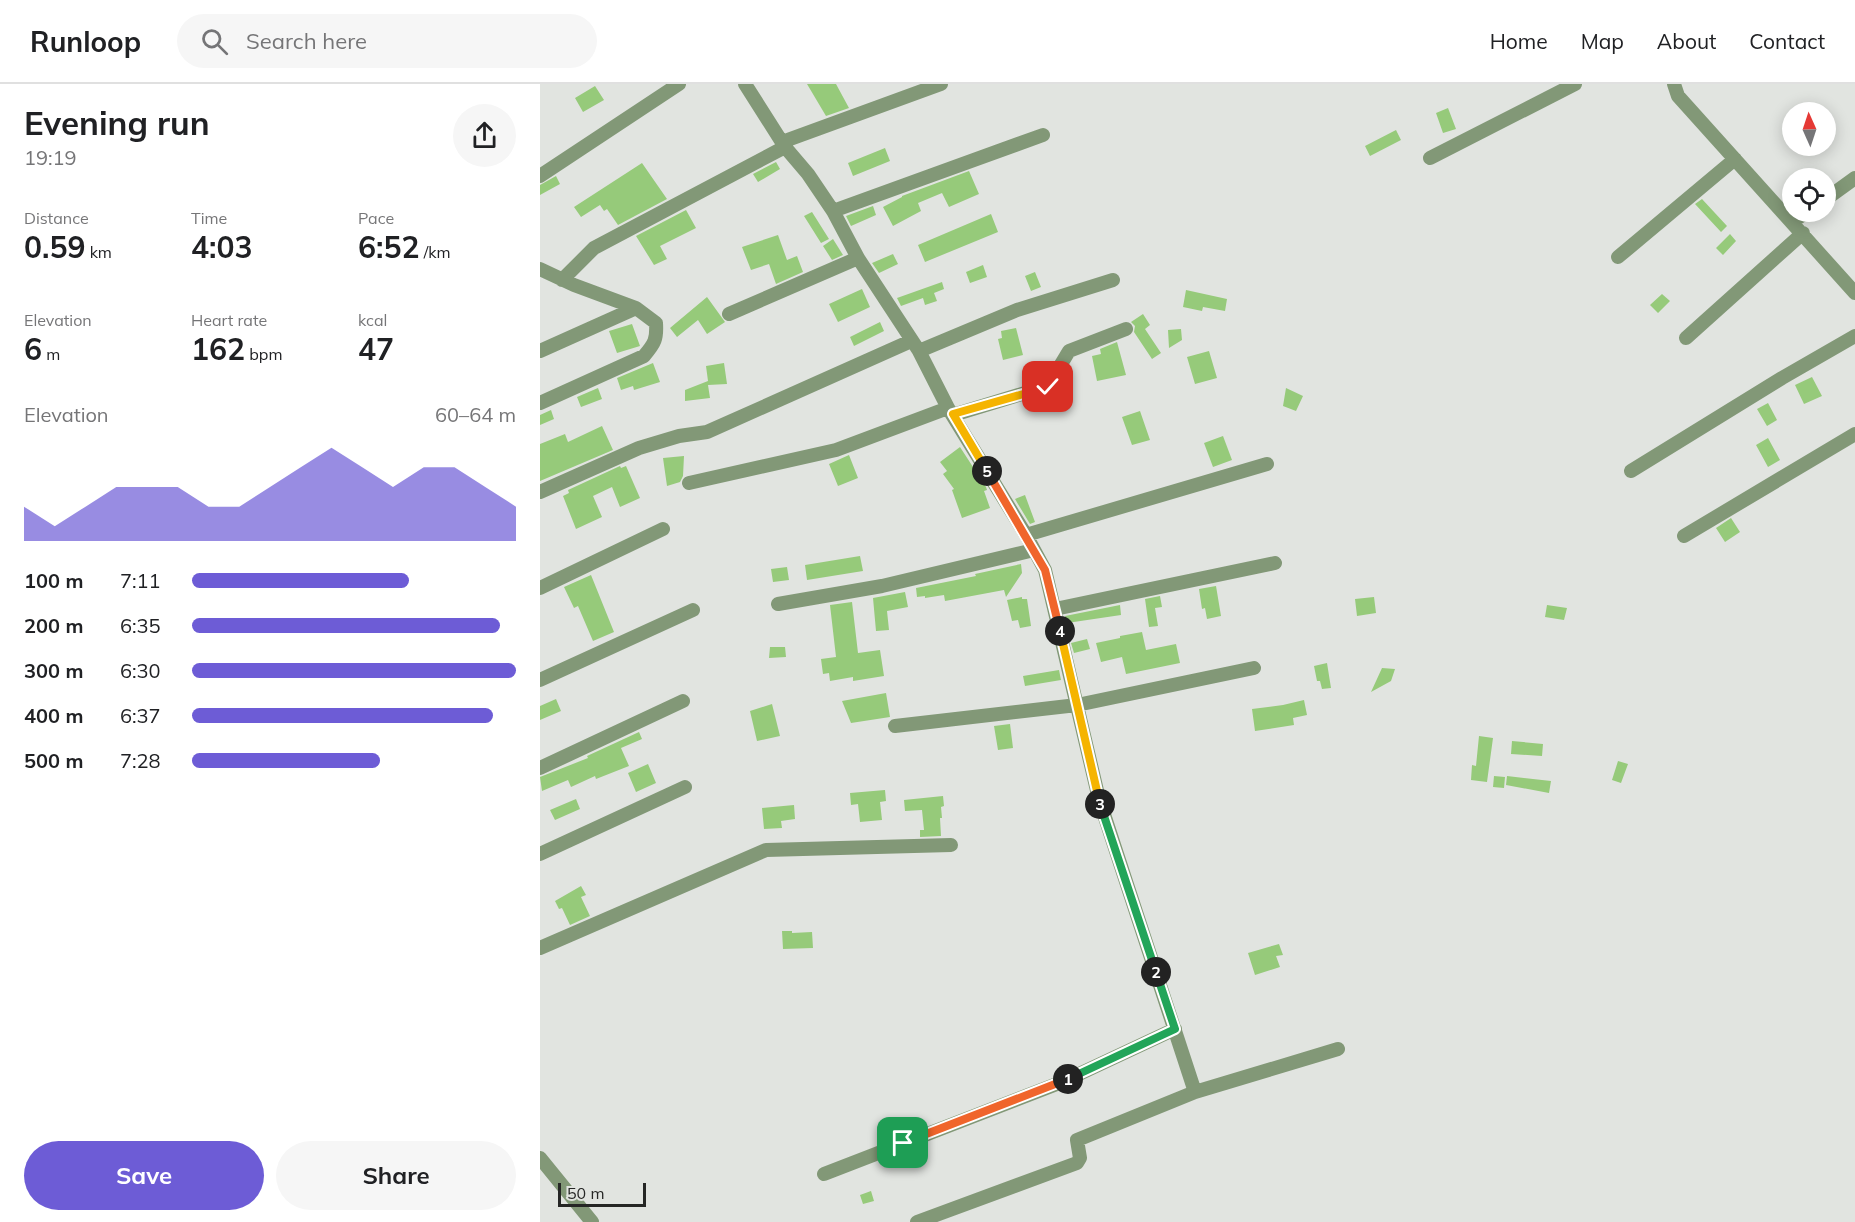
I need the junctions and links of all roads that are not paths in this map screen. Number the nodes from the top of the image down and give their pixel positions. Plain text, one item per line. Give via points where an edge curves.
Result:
1 (679, 84) edge
2 (941, 84) edge
3 (1575, 84) edge
4 (1674, 84) edge
5 (748, 85) edge
6 (1043, 135) dead end
7 (784, 144) junction
8 (1430, 158) dead end
9 (1735, 159) junction
10 (540, 176) edge
11 (1855, 178) edge
12 (1836, 192) edge
13 (1782, 211) edge
14 (833, 212) junction
15 (1792, 222) edge
16 (1803, 233) junction
17 (1618, 257) dead end
18 (858, 258) junction
19 (540, 269) edge
20 (562, 280) junction
21 (1113, 280) dead end
22 (1855, 293) edge
23 (636, 308) junction
24 (729, 314) dead end
25 (1126, 329) dead end
26 (1855, 336) edge
27 (1686, 338) dead end
28 (915, 346) junction
29 (540, 351) edge
30 (540, 403) edge
31 (951, 411) junction
32 (1855, 434) edge
33 (1267, 464) dead end
34 (1631, 471) dead end
35 (689, 483) dead end
36 (540, 492) edge
37 (663, 530) dead end
38 (1026, 535) junction
39 (1684, 536) dead end
40 (1034, 550) junction
41 (1275, 563) dead end
42 (540, 588) edge
43 (778, 604) dead end
44 (1054, 609) junction
45 (693, 610) dead end
46 (1254, 668) dead end
47 (540, 680) edge
48 (683, 701) dead end
49 (1077, 705) junction
50 (895, 726) dead end
51 (540, 768) edge
52 (686, 787) dead end
53 (951, 845) dead end
54 (540, 854) edge
55 (540, 948) edge
56 (1175, 1029) junction
57 (1338, 1049) dead end
58 (1195, 1092) junction
59 (540, 1158) edge
60 (824, 1174) dead end
61 (592, 1222) edge
62 (917, 1222) edge

1 - 10 street
2 - 7 street
3 - 8 street
4 - 9 street via 1678,96
5 - 7 street
6 - 14 street
7 - 14 street
7 - 20 street via 594,248
9 - 13 street
9 - 17 street
11 - 12 street
14 - 18 street
15 - 16 street
16 - 22 street
16 - 27 street
18 - 24 street
18 - 28 street
19 - 20 street
20 - 23 street
21 - 28 street
23 - 29 street
23 - 30 street via 656,323 655,342 644,356
25 - 31 street via 1069,351 1048,387
26 - 34 street
28 - 31 street
28 - 36 street via 707,432 639,448
31 - 35 street via 836,450
31 - 38 street
32 - 39 street
33 - 38 street
37 - 42 street
38 - 40 street
40 - 43 street via 882,586
40 - 44 street via 1045,570
41 - 44 street
44 - 49 street
45 - 47 street
46 - 49 street
48 - 51 street
49 - 50 street
49 - 56 street via 1099,799
52 - 54 street
53 - 55 street via 766,850
56 - 58 street
56 - 60 street via 1062,1082
57 - 58 street
58 - 62 street via 1077,1140 1077,1163
59 - 61 street

